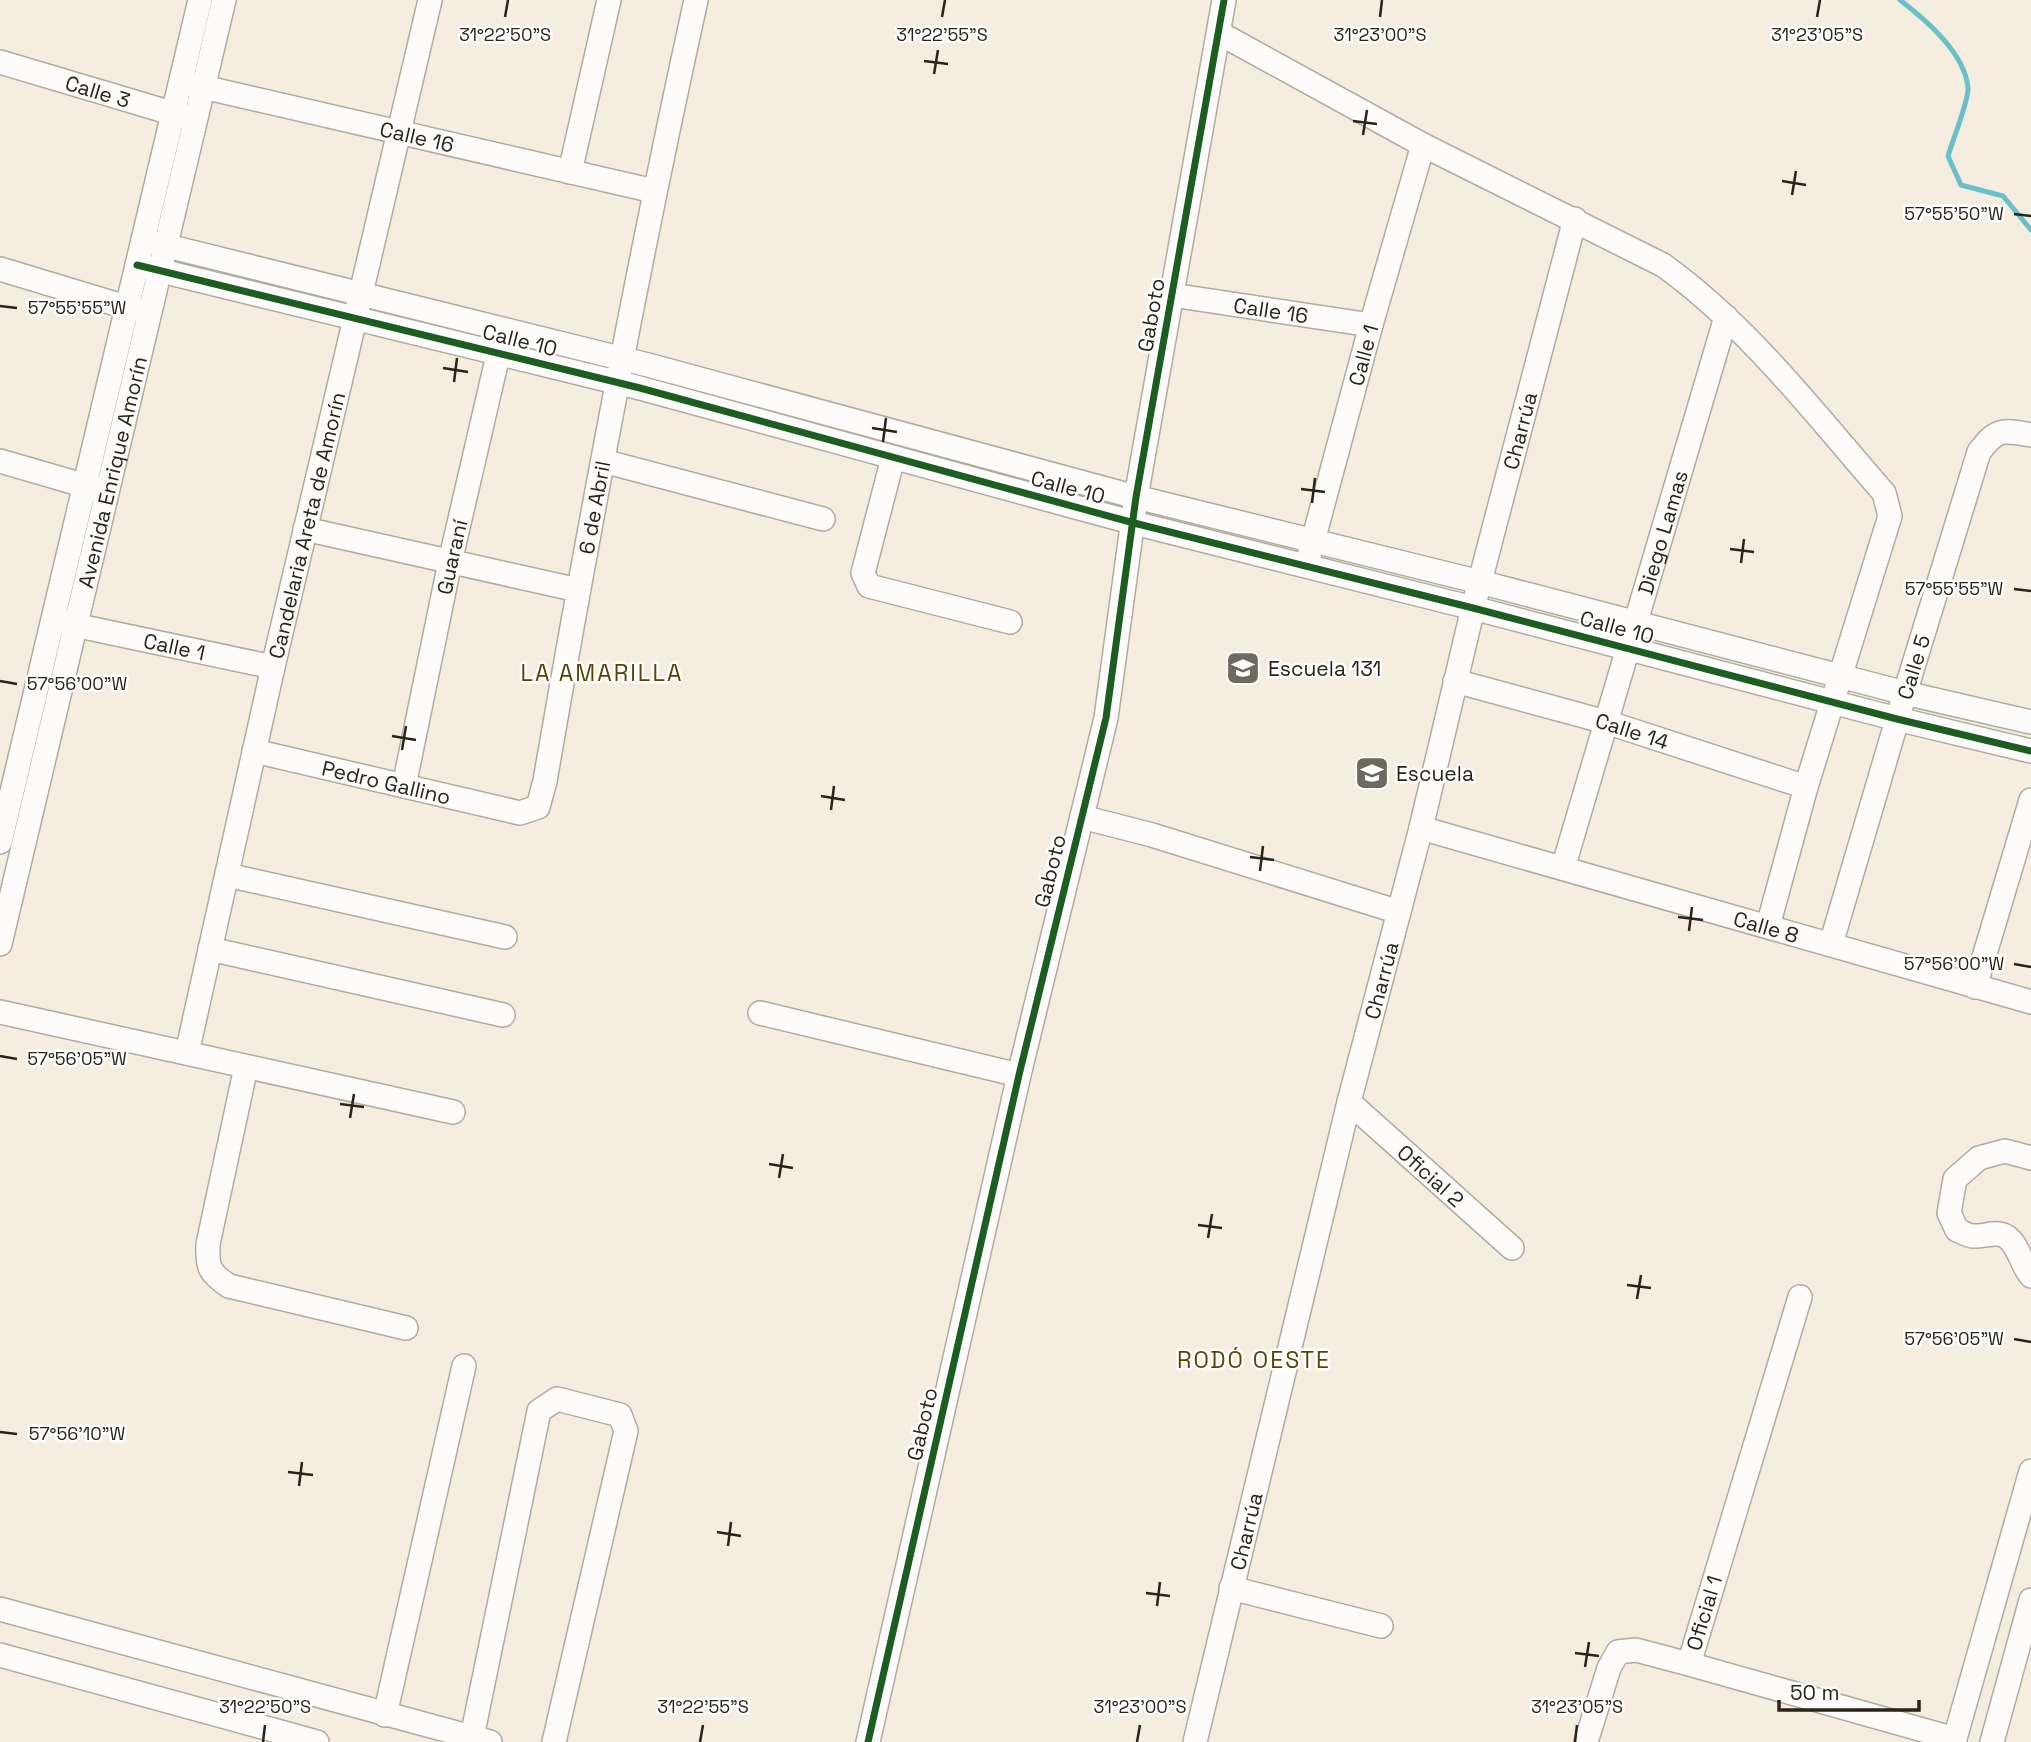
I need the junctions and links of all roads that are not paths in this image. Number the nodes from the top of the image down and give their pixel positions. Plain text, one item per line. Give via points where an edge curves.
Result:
1 (200, 0) edge
2 (224, 0) edge
3 (430, 0) edge
4 (610, 0) edge
5 (696, 0) edge
6 (1224, 0) edge
7 (1219, 33) junction
8 (0, 62) edge
9 (180, 81) junction
10 (203, 87) junction
11 (183, 116) junction
12 (399, 133) junction
13 (1423, 145) junction
14 (570, 172) junction
15 (654, 191) junction
16 (1575, 219) junction
17 (154, 242) junction
18 (148, 267) junction
19 (0, 270) edge
20 (361, 294) junction
21 (1172, 295) junction
22 (138, 311) junction
23 (1726, 317) junction
24 (355, 318) junction
25 (1371, 325) junction
26 (504, 329) junction
27 (498, 353) junction
28 (622, 359) junction
29 (617, 383) junction
30 (2031, 435) edge
31 (893, 458) junction
32 (0, 461) edge
33 (603, 461) junction
34 (96, 489) junction
35 (1136, 497) junction
36 (823, 519) dead end
37 (1134, 523) junction
38 (305, 528) junction
39 (1313, 542) junction
40 (450, 562) junction
41 (1306, 566) junction
42 (1480, 582) junction
43 (578, 590) junction
44 (1473, 608) junction
45 (1010, 622) dead end
46 (1634, 622) junction
47 (64, 623) junction
48 (1628, 648) junction
49 (273, 667) junction
50 (1840, 676) junction
51 (1455, 681) junction
52 (1905, 693) junction
53 (1832, 703) junction
54 (1897, 719) junction
55 (1606, 722) junction
56 (2031, 722) edge
57 (254, 751) junction
58 (2031, 751) edge
59 (8, 763) edge
60 (40, 773) junction
61 (404, 786) junction
62 (1806, 787) junction
63 (2031, 800) edge
64 (520, 813) joint
65 (1082, 817) junction
66 (1421, 828) junction
67 (0, 842) edge
68 (1563, 868) junction
69 (227, 876) junction
70 (1399, 912) junction
71 (1768, 926) junction
72 (505, 937) dead end
73 (0, 944) edge
74 (1831, 944) junction
75 (210, 949) junction
76 (1975, 987) junction
77 (2031, 1002) edge
78 (0, 1012) edge
79 (760, 1013) dead end
80 (503, 1015) dead end
81 (187, 1053) junction
82 (246, 1067) junction
83 (1018, 1075) junction
84 (1349, 1102) junction
85 (453, 1112) dead end
86 (2031, 1158) edge
87 (1512, 1248) dead end
88 (2031, 1276) edge
89 (1800, 1297) dead end
90 (407, 1328) dead end
91 (464, 1366) dead end
92 (2031, 1474) edge
93 (1231, 1588) junction
94 (2031, 1600) edge
95 (0, 1609) edge
96 (1381, 1626) dead end
97 (0, 1656) edge
98 (1689, 1664) junction
99 (385, 1715) junction
100 (481, 1740) edge
101 (1954, 1741) edge
102 (317, 1742) edge
103 (554, 1742) edge
104 (868, 1742) edge
105 (1195, 1742) edge
106 (1586, 1742) edge
107 (1992, 1742) edge

1 - 9 street, Avenida Enrique Amorín
2 - 10 street, Avenida Enrique Amorín
3 - 12 street, Candelaria Areta de Amorín
4 - 14 street
5 - 15 street, 6 de Abril
6 - 7 street, Gaboto
7 - 13 street
7 - 21 street, Gaboto
8 - 11 street, Calle 3
9 - 10 street, Calle 16
9 - 11 street, Avenida Enrique Amorín
10 - 11 street, Avenida Enrique Amorín
10 - 12 street, Calle 16
11 - 17 street, Avenida Enrique Amorín
12 - 14 street, Calle 16
12 - 20 street, Candelaria Areta de Amorín
13 - 16 street
13 - 25 street, Calle 1
14 - 15 street, Calle 16
15 - 28 street, 6 de Abril
16 - 23 street via 1663,265
16 - 42 street, Charrúa
17 - 18 street, Avenida Enrique Amorín
17 - 20 street, Calle 10
18 - 22 street, Avenida Enrique Amorín
18 - 24 street, Calle 10
19 - 22 street
20 - 24 street, Candelaria Areta de Amorín
20 - 26 street, Calle 10
21 - 25 street, Calle 16
21 - 35 street, Gaboto
22 - 34 street, Avenida Enrique Amorín
23 - 46 street, Diego Lamas
23 - 50 street via 1884,493 1890,516
24 - 27 street, Calle 10
24 - 38 street, Candelaria Areta de Amorín
25 - 39 street, Calle 1
26 - 27 street, Guaraní
26 - 28 street, Calle 10
27 - 29 street, Calle 10
27 - 40 street, Guaraní
28 - 29 street, 6 de Abril
28 - 35 street, Calle 10
29 - 31 street, Calle 10
29 - 33 street, 6 de Abril
30 - 52 street, Calle 5 via 2006,430 1992,435 1979,452
31 - 37 street, Calle 10
31 - 45 street via 863,573 869,586
32 - 34 street
33 - 36 street
33 - 43 street, 6 de Abril
34 - 47 street, Avenida Enrique Amorín
35 - 37 street, Gaboto
35 - 39 street, Calle 10
37 - 41 street, Calle 10
37 - 65 street, Gaboto via 1105,718
38 - 40 street
38 - 49 street, Candelaria Areta de Amorín
39 - 41 street, Calle 1
39 - 42 street, Calle 10
40 - 43 street
40 - 61 street, Guaraní
41 - 44 street, Calle 10
42 - 44 street, Charrúa
42 - 46 street, Calle 10
43 - 64 street, 6 de Abril via 545,781 538,807
44 - 48 street, Calle 10
44 - 51 street, Charrúa
46 - 48 street, Diego Lamas
46 - 50 street, Calle 10
47 - 49 street, Calle 1
47 - 59 street, Avenida Enrique Amorín
47 - 60 street, Avenida Enrique Amorín
48 - 53 street, Calle 10
48 - 55 street, Diego Lamas
49 - 57 street, Candelaria Areta de Amorín
50 - 52 street, Calle 10
50 - 53 street
51 - 55 street, Calle 14
51 - 66 street, Charrúa
52 - 54 street, Calle 5
52 - 56 street, Calle 10
53 - 54 street, Calle 10
53 - 62 street
54 - 58 street, Calle 10
54 - 74 street, Calle 5
55 - 62 street, Calle 14
55 - 68 street, Diego Lamas
57 - 61 street, Pedro Gallino
57 - 69 street, Candelaria Areta de Amorín
59 - 60 street
59 - 67 street, Avenida Enrique Amorín
60 - 73 street, Avenida Enrique Amorín
61 - 64 street, Pedro Gallino
62 - 71 street
63 - 76 street
65 - 70 street
65 - 83 street, Gaboto
66 - 68 street, Calle 8
66 - 70 street, Charrúa
68 - 71 street, Calle 8
69 - 72 street
69 - 75 street, Candelaria Areta de Amorín
70 - 84 street, Charrúa
71 - 74 street, Calle 8
74 - 76 street, Calle 8
75 - 80 street
75 - 81 street, Candelaria Areta de Amorín
76 - 77 street, Calle 8
78 - 81 street
79 - 83 street
81 - 82 street
82 - 85 street
82 - 90 street via 208,1244 207,1262 215,1276 229,1286
83 - 104 street, Gaboto
84 - 87 street, Oficial 2
84 - 93 street, Charrúa
86 - 88 street via 2005,1151 1979,1158 1955,1179 1949,1213 1957,1230 1972,1236 2006,1236
89 - 98 street, Oficial 1
91 - 99 street
92 - 101 street
93 - 96 street
93 - 105 street, Charrúa
94 - 107 street
95 - 99 street
97 - 102 street
98 - 101 street, Oficial 1
98 - 106 street via 1636,1650 1618,1652
99 - 100 street
100 - 103 street via 539,1411 557,1399 620,1415 626,1431

